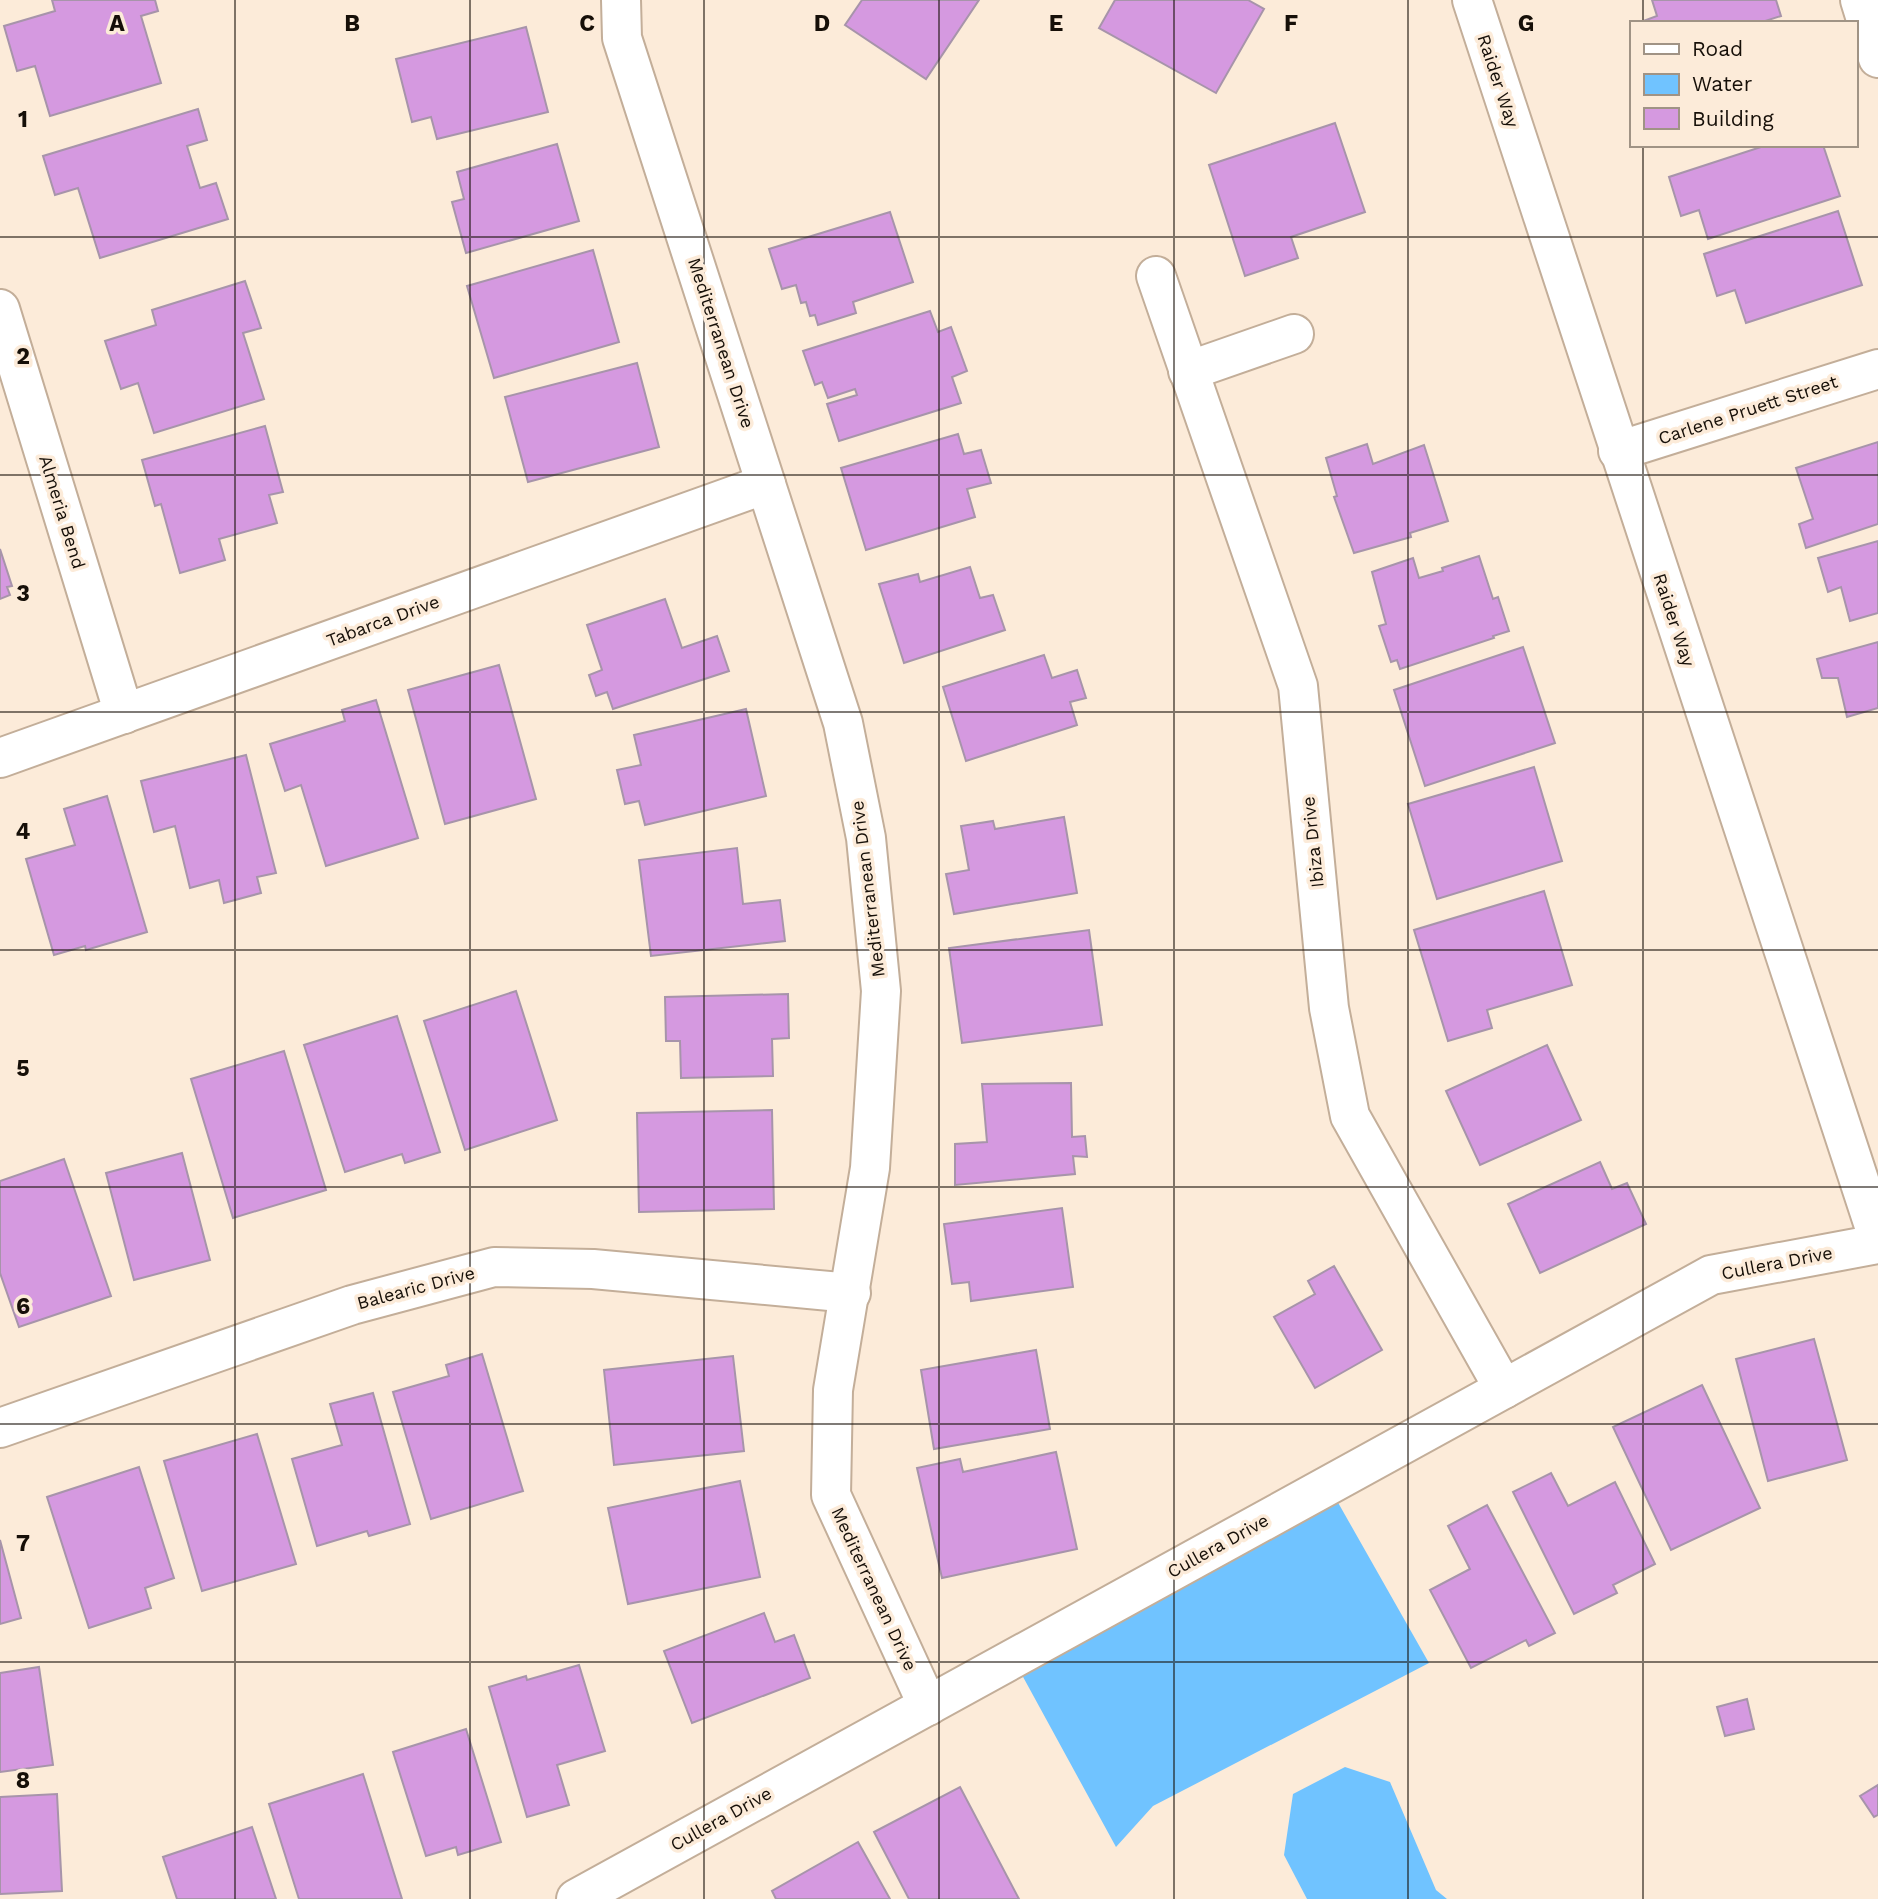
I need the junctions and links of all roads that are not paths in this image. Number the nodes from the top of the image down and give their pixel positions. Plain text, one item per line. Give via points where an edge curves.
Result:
1 (621, 0) edge
2 (1472, 0) edge
3 (1860, 0) edge
4 (1878, 58) edge
5 (1156, 276) dead end
6 (0, 309) edge
7 (1294, 334) dead end
8 (1878, 369) edge
9 (1188, 371) junction
10 (1618, 451) junction
11 (766, 484) junction
12 (124, 714) junction
13 (0, 758) edge
14 (1878, 1238) edge
15 (1878, 1244) edge
16 (851, 1293) junction
17 (1504, 1389) junction
18 (0, 1428) edge
19 (928, 1706) junction
20 (576, 1899) edge

1 - 11 street, Mediterranean Drive via 622,37
2 - 10 street, Raider Way
3 - 4 street
5 - 9 street, Ibiza Drive
6 - 12 street, Almeria Bend
7 - 9 street
8 - 10 street, Carlene Pruett Street
9 - 17 street, Ibiza Drive via 1298,686 1329,1008 1350,1116
10 - 14 street, Raider Way
11 - 12 street, Tabarca Drive
11 - 16 street, Mediterranean Drive via 843,723 866,838 881,991 870,1168
12 - 13 street, Tabarca Drive
15 - 17 street, Cullera Drive via 1711,1275
16 - 18 street, Balearic Drive via 593,1269 494,1267 352,1305
16 - 19 street, Mediterranean Drive via 834,1390 831,1495
17 - 19 street, Cullera Drive
19 - 20 street, Cullera Drive

